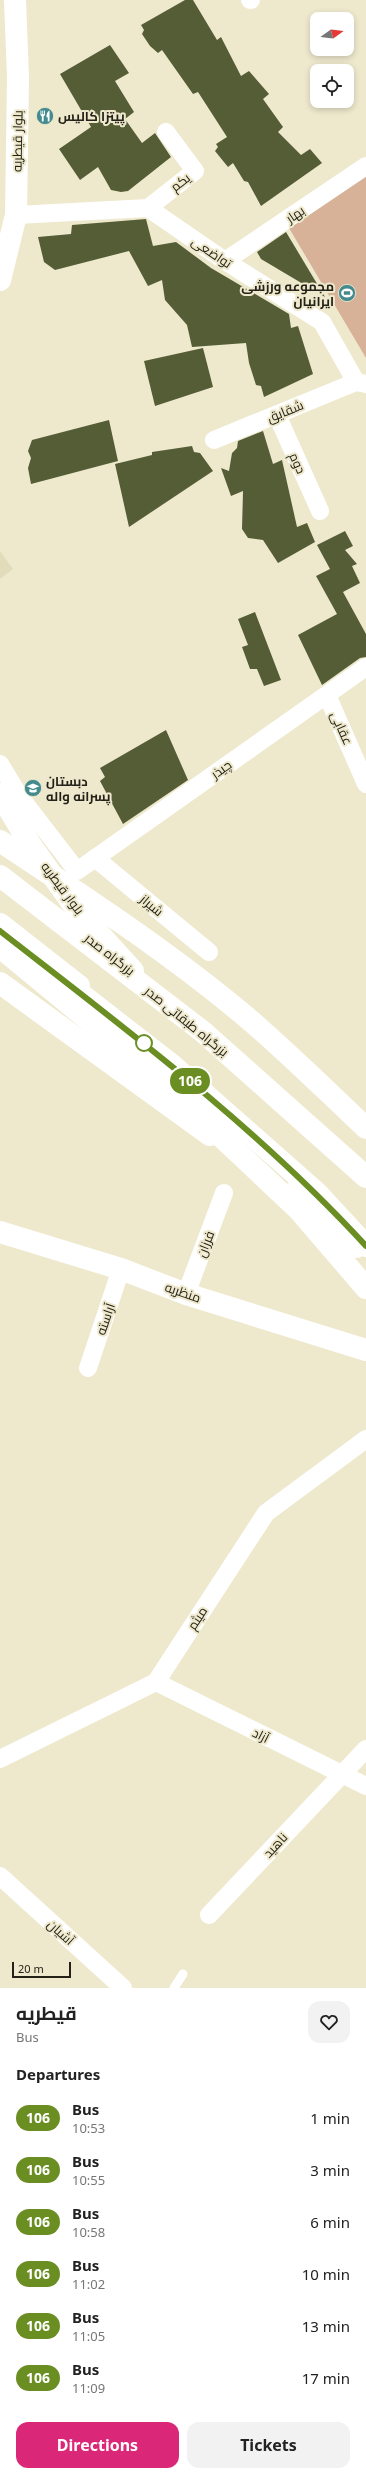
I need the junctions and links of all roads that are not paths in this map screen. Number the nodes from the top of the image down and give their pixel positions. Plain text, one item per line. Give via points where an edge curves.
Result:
1 (15, 0) edge
2 (166, 132) dead end
3 (366, 166) edge
4 (148, 208) junction
5 (16, 215) junction
6 (225, 261) junction
7 (0, 280) edge
8 (361, 383) edge
9 (277, 415) junction
10 (214, 440) dead end
11 (320, 511) dead end
12 (366, 667) edge
13 (327, 695) junction
14 (0, 764) edge
15 (366, 784) edge
16 (0, 794) edge
17 (0, 841) edge
18 (95, 858) junction
19 (0, 869) edge
20 (0, 876) edge
21 (0, 924) edge
22 (0, 931) edge
23 (0, 947) edge
24 (209, 952) dead end
25 (137, 975) junction
26 (0, 983) edge
27 (366, 1128) edge
28 (366, 1163) edge
29 (366, 1177) edge
30 (224, 1193) dead end
31 (0, 1232) edge
32 (366, 1238) edge
33 (366, 1246) edge
34 (366, 1256) edge
35 (122, 1269) junction
36 (366, 1288) edge
37 (186, 1294) junction
38 (366, 1350) edge
39 (88, 1368) dead end
40 (366, 1439) edge
41 (156, 1682) junction
42 (366, 1749) edge
43 (0, 1759) edge
44 (341, 1775) junction
45 (366, 1786) edge
46 (0, 1876) edge
47 (209, 1915) dead end
48 (183, 1974) dead end
49 (123, 1988) edge
50 (174, 1988) edge

1 - 5 main road, بلوار قیطریه via 18,77
2 - 4 street, یکم via 195,171
3 - 6 street, بهار
4 - 5 street
4 - 6 street, تواضعی
5 - 7 main road, بلوار قیطریه
6 - 8 street, تواضعی via 322,322
8 - 9 street, شقایق
9 - 10 street, شقایق
9 - 11 street, دوم
12 - 13 street, چیذر
13 - 15 street, عقابی
13 - 18 street, چیذر
14 - 18 street, چیذر via 20,797 77,871
16 - 25 main road, بلوار قیطریه via 30,844 74,906
17 - 27 main road via 96,904 187,970 251,1022
18 - 24 street, شیراز
19 - 25 main road, بزرگراه صدر
20 - 29 main road, بزرگراه طبقاتی صدر via 202,1031
21 - 32 main road via 176,1061 321,1189
22 - 33 main road via 172,1065 317,1193
23 - 36 main road via 160,1079 299,1210
25 - 28 main road, بزرگراه صدر via 206,1026 350,1152
26 - 34 main road via 324,1219
30 - 37 street, فرزان
31 - 35 main road, منظریه
35 - 37 main road, منظریه
35 - 39 street, آراسته
37 - 38 main road, منظریه
40 - 41 street, میثم via 266,1513
41 - 43 street
41 - 44 street, آزاد
42 - 44 street, ناهید
44 - 45 street, آزاد
44 - 47 street, ناهید
46 - 49 street, آشیان
48 - 50 lane

